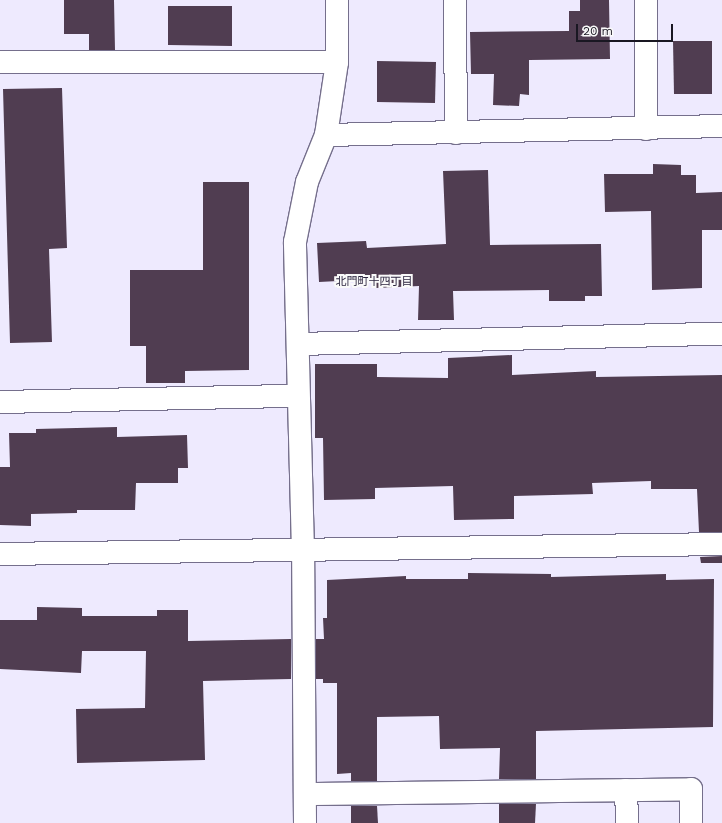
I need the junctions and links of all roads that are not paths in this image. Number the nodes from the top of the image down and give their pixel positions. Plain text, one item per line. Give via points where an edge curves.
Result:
1 (337, 0) edge
2 (454, 0) edge
3 (646, 0) edge
4 (0, 62) edge
5 (337, 62) junction
6 (722, 126) edge
7 (646, 129) junction
8 (456, 133) junction
9 (326, 135) junction
10 (722, 334) edge
11 (298, 344) junction
12 (297, 396) junction
13 (0, 402) edge
14 (722, 544) edge
15 (303, 551) junction
16 (0, 554) edge
17 (626, 790) junction
18 (305, 794) junction
19 (305, 823) edge
20 (627, 823) edge
21 (691, 823) edge

1 - 5 street
2 - 8 street
3 - 7 street
4 - 5 street
5 - 9 street
6 - 7 street
7 - 8 street
8 - 9 street
9 - 11 street via 307,182 295,242
10 - 11 street
11 - 12 street
12 - 13 street
12 - 15 street
14 - 15 street
15 - 16 street
15 - 18 street
17 - 18 street
17 - 20 street
17 - 21 street via 691,789
18 - 19 street

